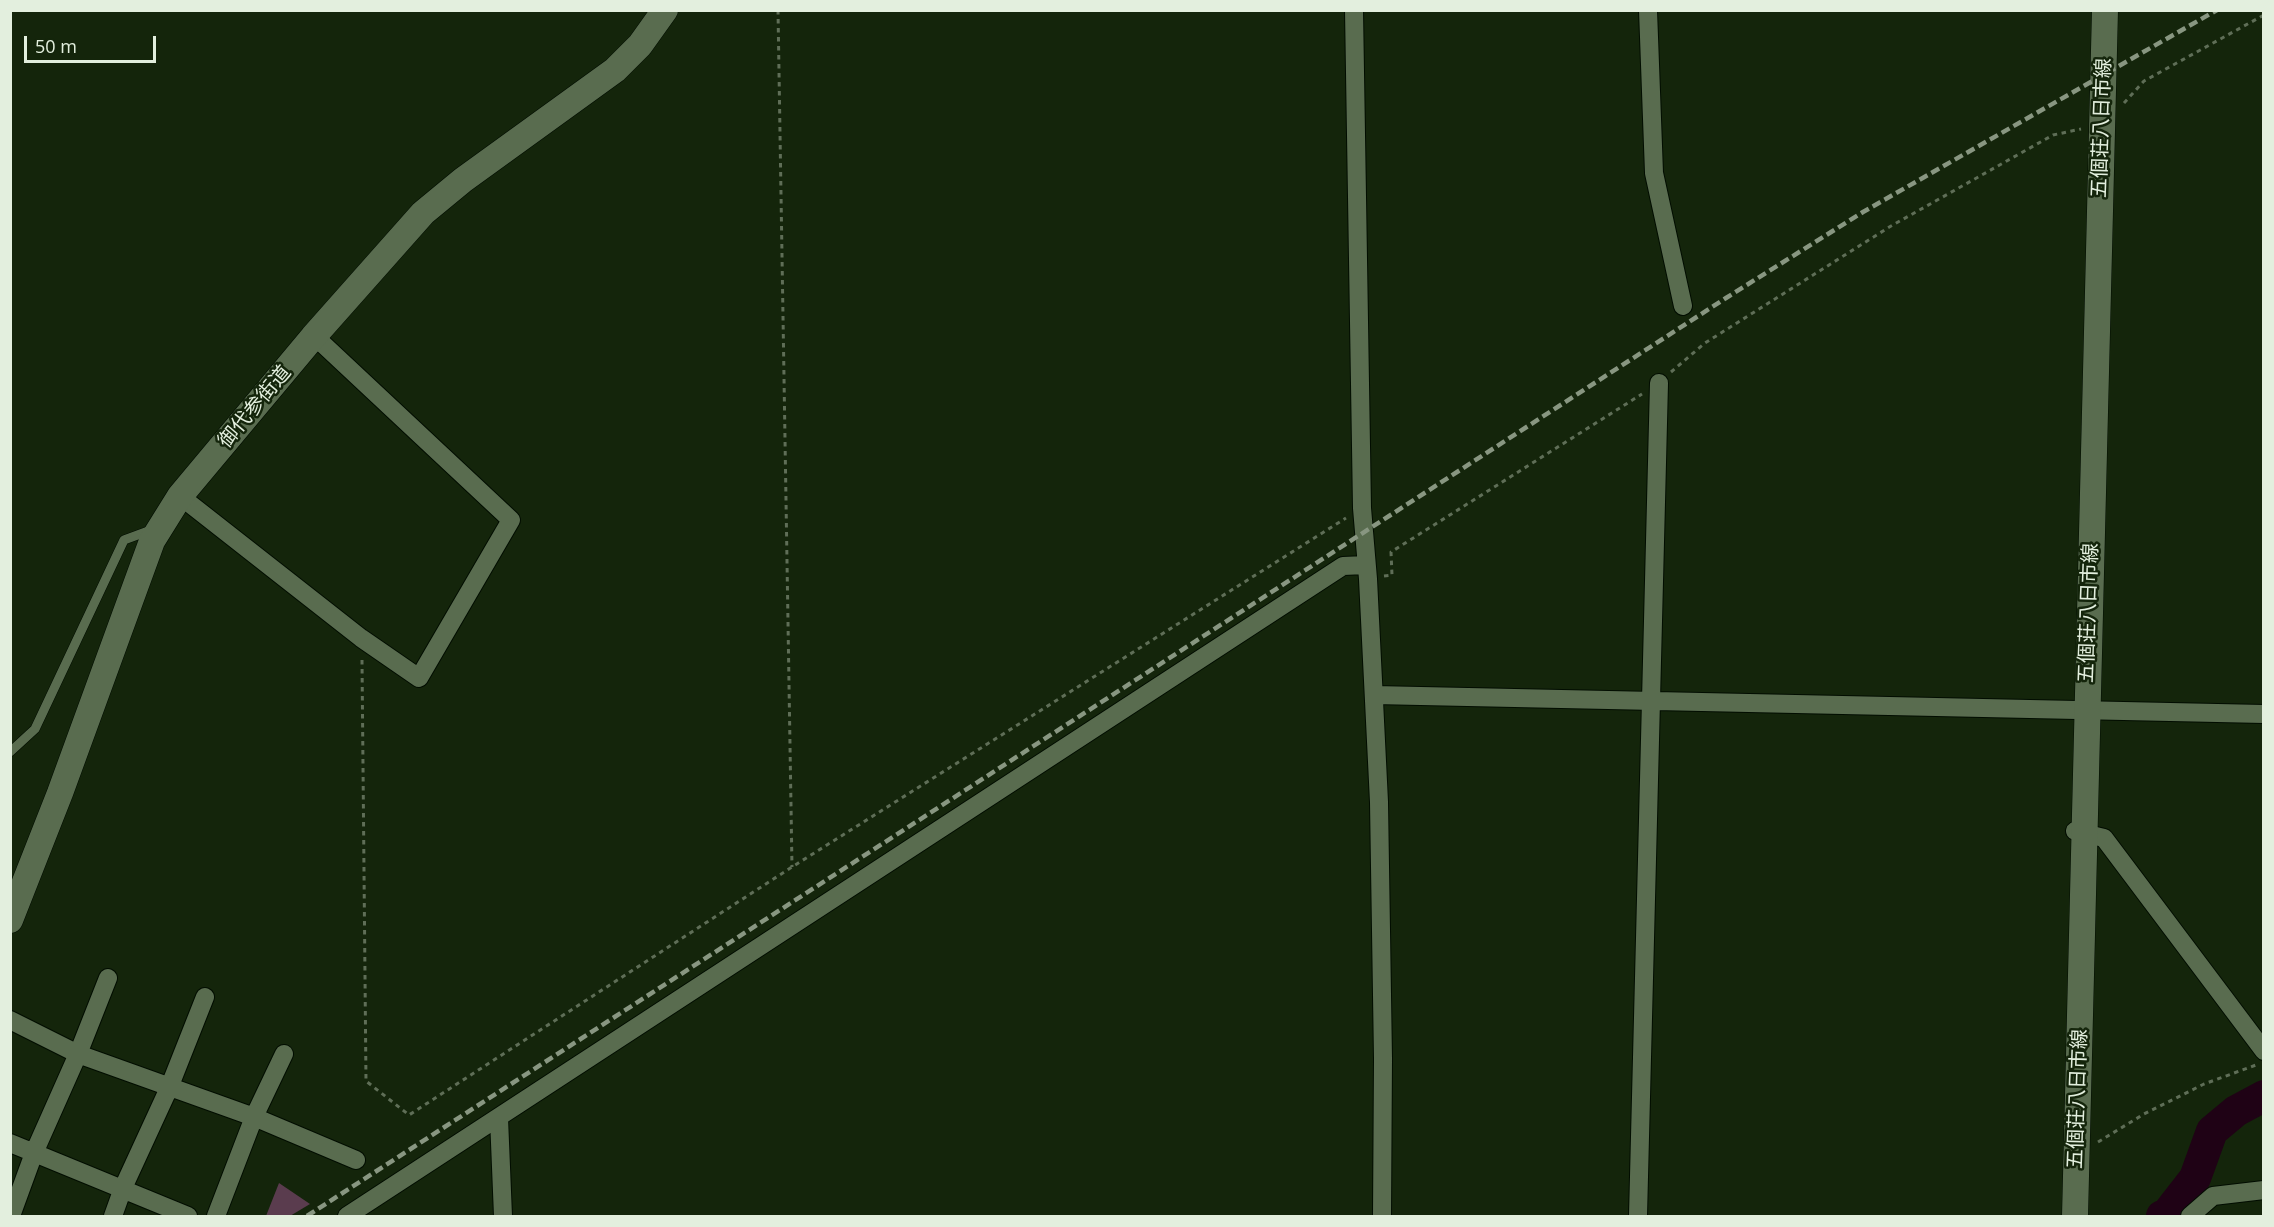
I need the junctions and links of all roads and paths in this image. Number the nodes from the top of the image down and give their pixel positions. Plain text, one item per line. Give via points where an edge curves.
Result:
1 (778, 10) edge
2 (1354, 10) edge
3 (1648, 10) edge
4 (2105, 10) edge
5 (666, 12) edge
6 (2264, 15) edge
7 (2102, 120) junction
8 (1683, 306) dead end
9 (314, 337) junction
10 (1659, 383) junction
11 (180, 496) junction
12 (1362, 508) junction
13 (159, 529) junction
14 (1367, 572) junction
15 (361, 638) junction
16 (1374, 695) junction
17 (1651, 701) junction
18 (2086, 710) junction
19 (2264, 714) edge
20 (10, 752) edge
21 (2080, 832) junction
22 (792, 867) junction
23 (10, 920) edge
24 (108, 978) dead end
25 (205, 997) dead end
26 (10, 1020) edge
27 (2264, 1051) edge
28 (78, 1054) junction
29 (284, 1054) dead end
30 (2264, 1062) edge
31 (169, 1088) junction
32 (254, 1117) junction
33 (500, 1118) junction
34 (10, 1143) edge
35 (2076, 1152) junction
36 (34, 1153) junction
37 (356, 1160) dead end
38 (123, 1188) junction
39 (2264, 1190) edge
40 (2213, 1196) junction
41 (11, 1216) edge
42 (113, 1216) edge
43 (188, 1216) edge
44 (216, 1216) edge
45 (347, 1216) edge
46 (503, 1216) edge
47 (1382, 1216) edge
48 (1638, 1216) edge
49 (2075, 1216) edge
50 (2190, 1216) edge
51 (2215, 1216) edge

1 - 22 path
2 - 12 street
3 - 8 street via 1654,173
4 - 7 main road, 五個荘八日市線
5 - 9 main road, 御代参街道 via 615,70 462,180 423,213
6 - 7 path via 2144,81
7 - 10 path via 2091,127 2053,135 1891,226 1705,343
7 - 18 main road, 五個荘八日市線
9 - 11 main road, 御代参街道
9 - 15 street via 511,520 419,678
10 - 14 path via 1392,552 1392,575
10 - 17 street
11 - 13 main road, 御代参街道
11 - 15 street
12 - 14 street
12 - 22 path
13 - 20 lane via 124,540 35,729
13 - 23 main road, 御代参街道
14 - 16 street
14 - 33 street via 1343,566
15 - 22 path via 366,1081 409,1115
16 - 17 street
16 - 47 street via 1382,977
17 - 18 street
17 - 48 street
18 - 19 street
18 - 21 main road, 五個荘八日市線
21 - 27 street via 2104,838
21 - 35 main road, 五個荘八日市線
24 - 28 street
25 - 31 street
26 - 28 street
28 - 31 street
28 - 36 street
29 - 32 street
30 - 35 path via 2204,1084
31 - 32 street
31 - 38 street
32 - 37 street
32 - 44 street
33 - 45 street
33 - 46 street
34 - 36 street
35 - 49 main road, 五個荘八日市線
36 - 38 street
36 - 41 street
38 - 42 street
38 - 43 street
39 - 40 street
40 - 50 street
40 - 51 street

